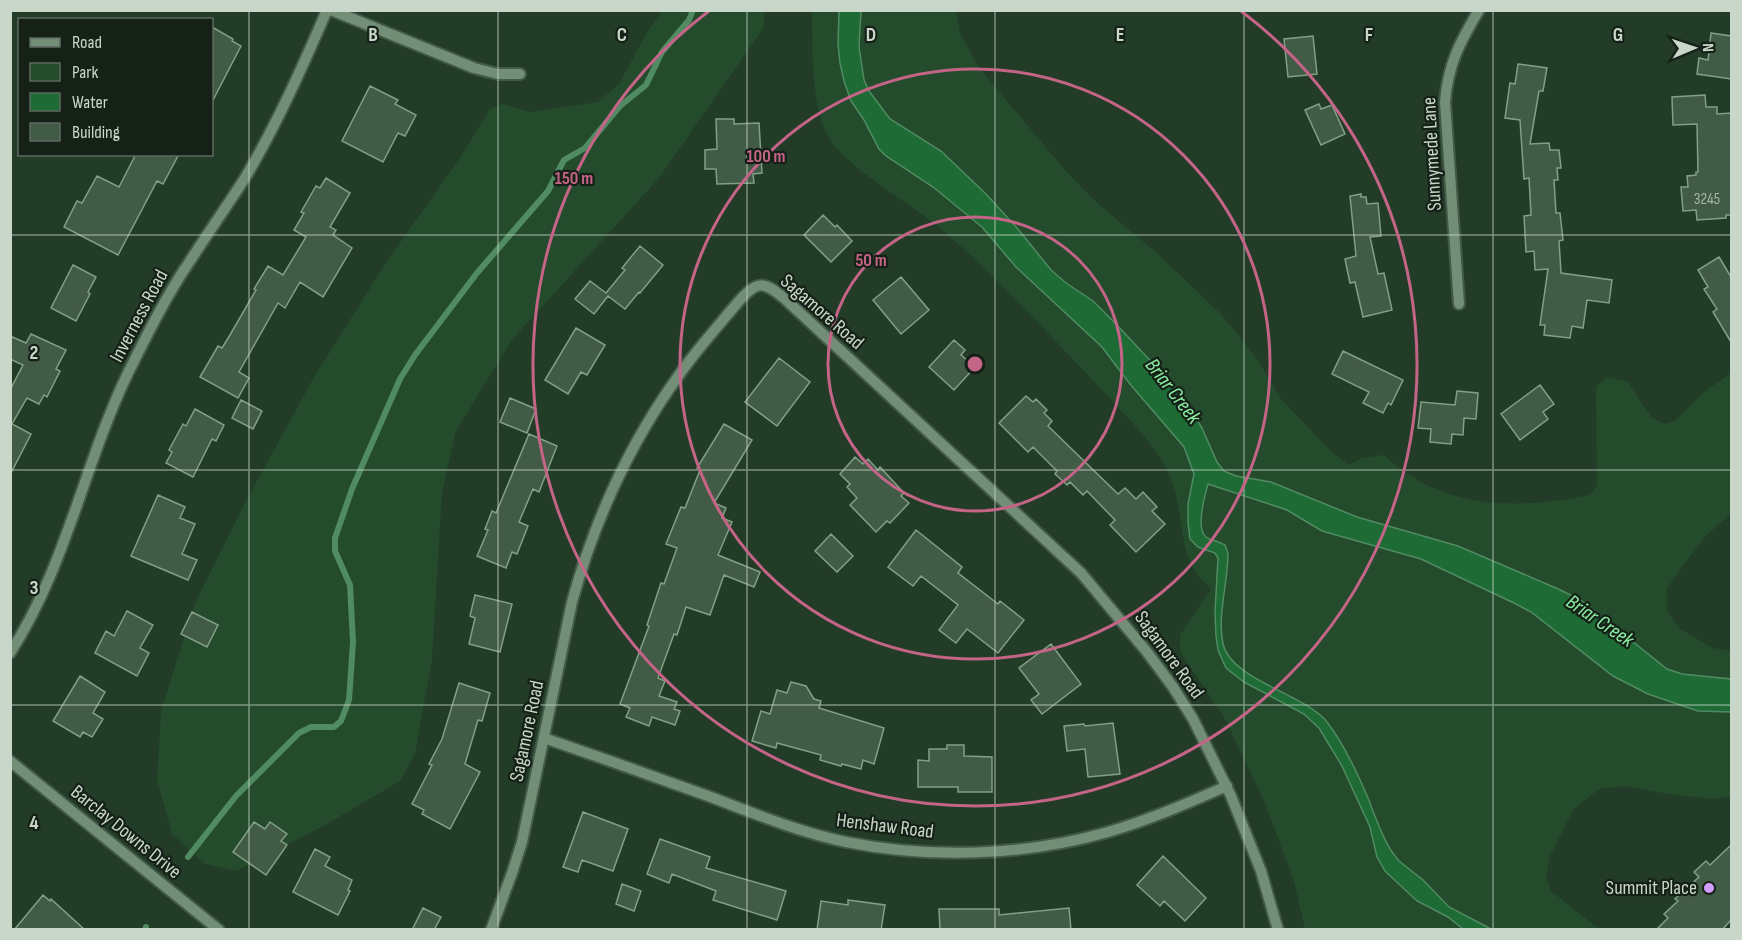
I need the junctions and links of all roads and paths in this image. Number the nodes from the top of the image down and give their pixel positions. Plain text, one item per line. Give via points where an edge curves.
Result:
1 (329, 10) edge
2 (1479, 10) edge
3 (520, 74) dead end
4 (1459, 304) dead end
5 (10, 653) edge
6 (544, 738) junction
7 (10, 761) edge
8 (1227, 786) junction
9 (219, 930) edge
10 (490, 930) edge
11 (1278, 930) edge

1 - 3 street via 474,68
1 - 5 street, Inverness Road via 270,133 138,352 56,562
2 - 4 street, Sunnymede Lane via 1453,59 1445,102
6 - 8 street, Henshaw Road via 796,828 845,842 910,850 960,853 1061,843 1142,821
6 - 8 street, Sagamore Road via 580,574 618,479 680,373 749,289 763,285 785,299 1094,587 1173,687
6 - 10 street, Sagamore Road via 522,842
7 - 9 street, Barclay Downs Drive
8 - 11 street, Sagamore Road via 1261,871

